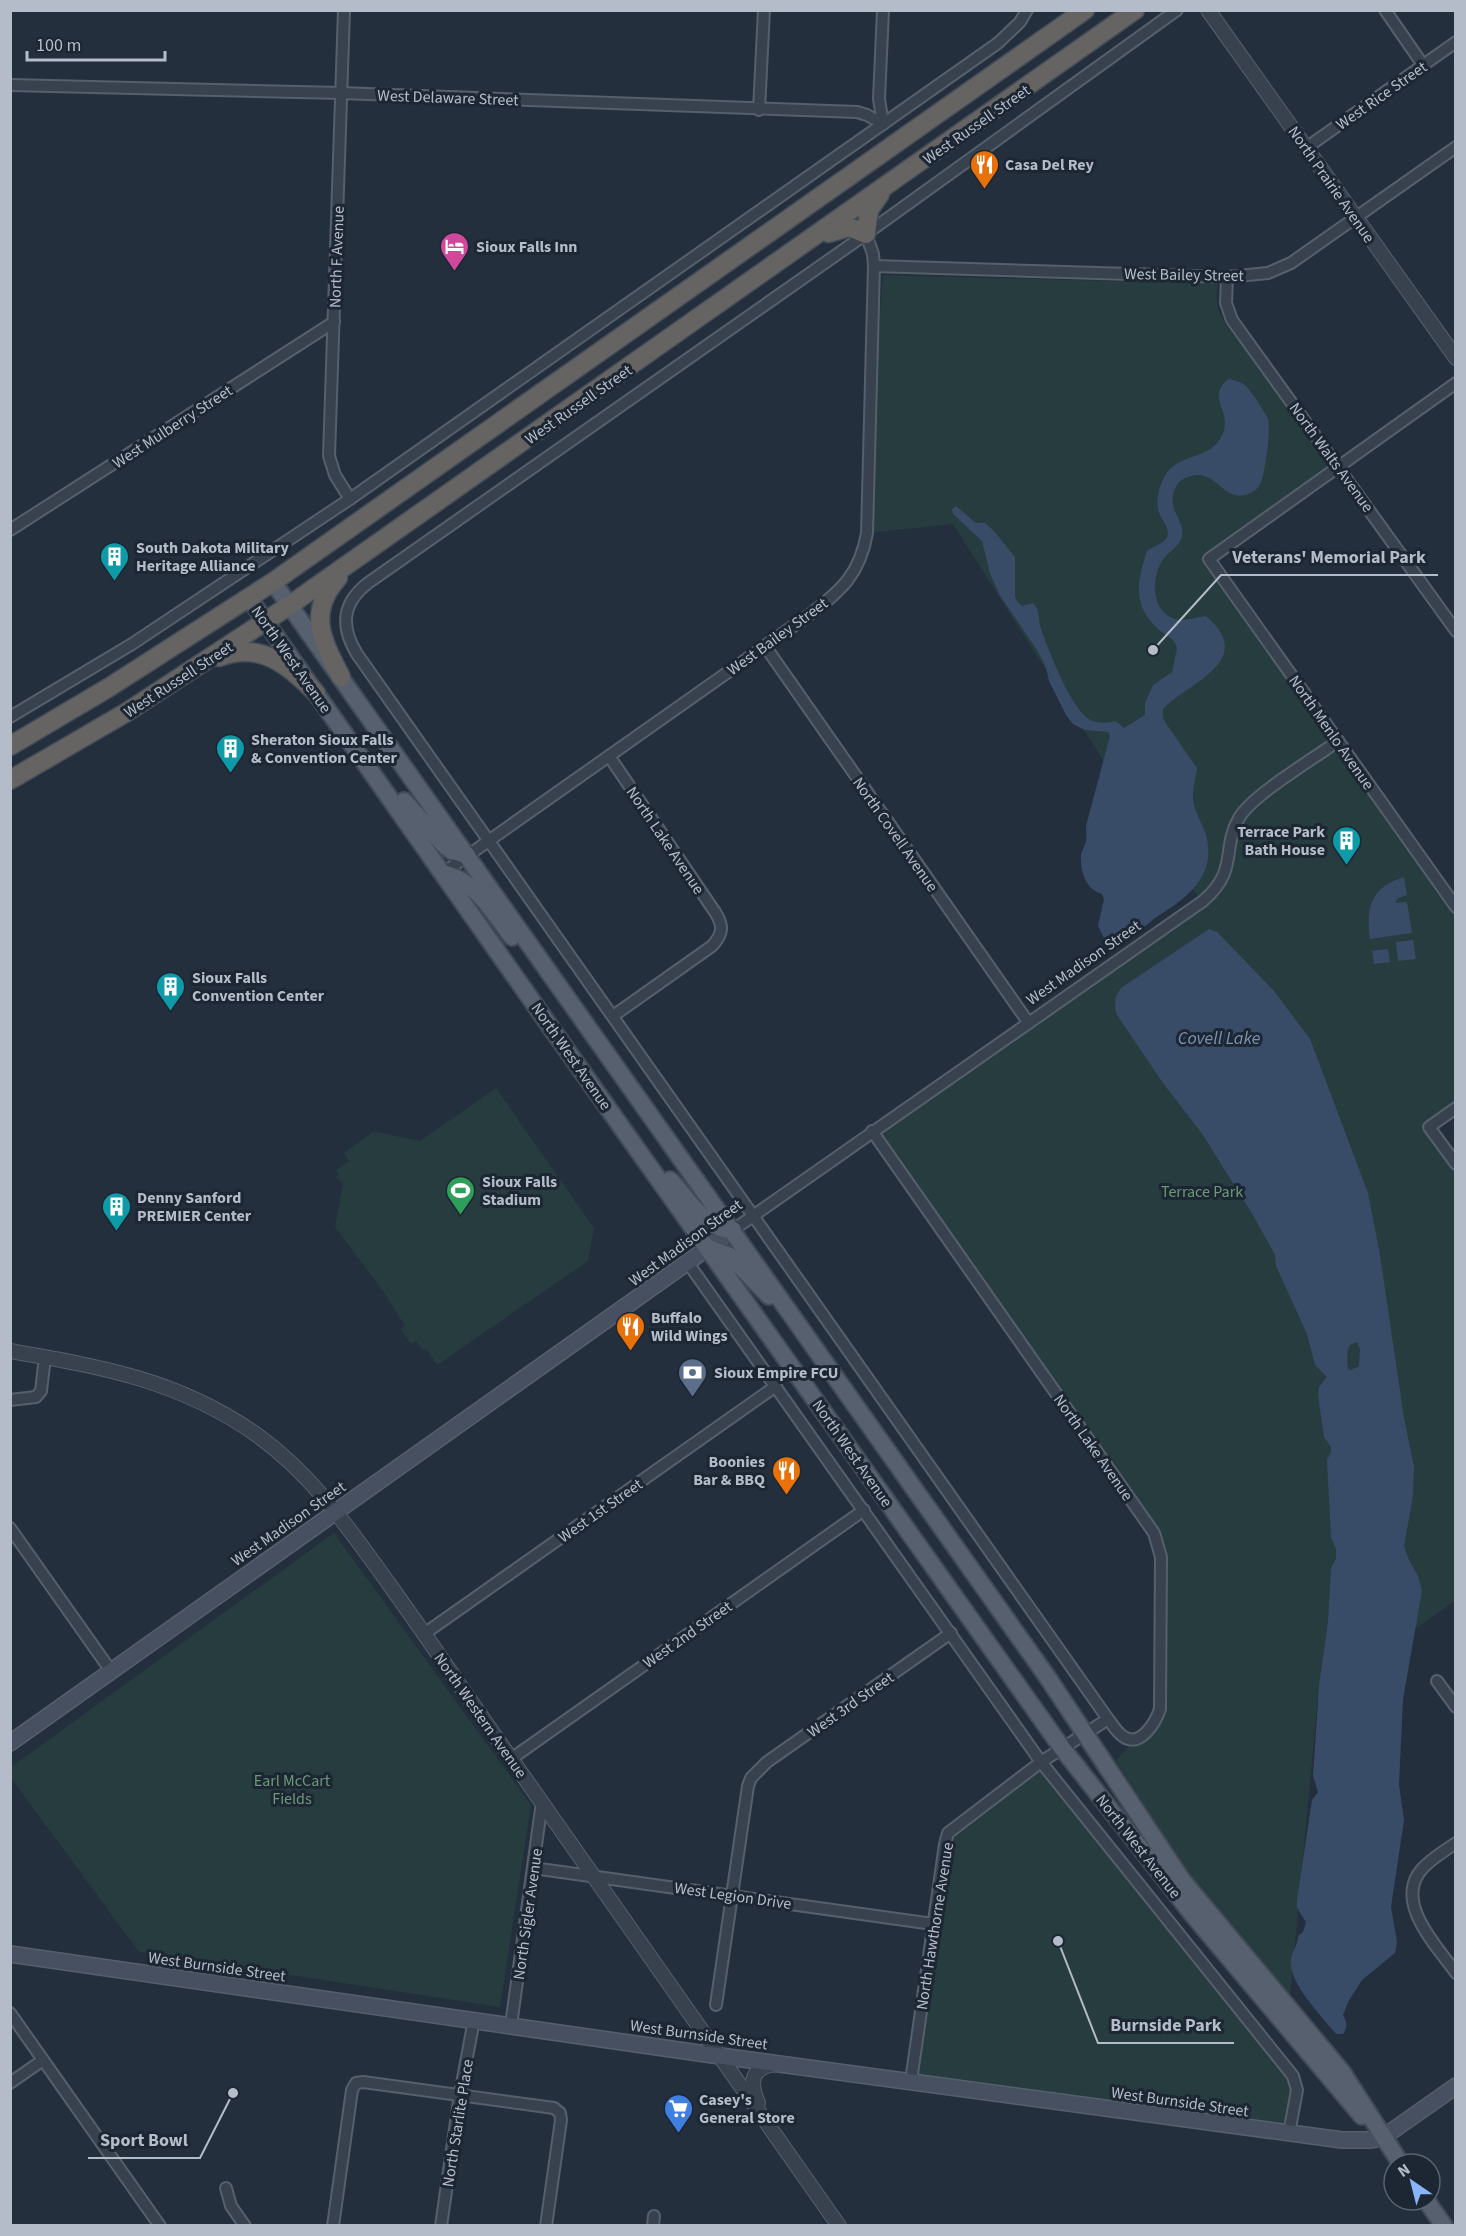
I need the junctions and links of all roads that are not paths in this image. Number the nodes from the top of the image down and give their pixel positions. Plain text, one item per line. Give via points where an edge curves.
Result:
1 (344, 10) edge
2 (764, 10) edge
3 (883, 10) edge
4 (1027, 10) edge
5 (1085, 10) edge
6 (1135, 10) edge
7 (1177, 10) edge
8 (1208, 10) edge
9 (1385, 10) edge
10 (1455, 42) edge
11 (1423, 65) junction
12 (10, 85) edge
13 (341, 93) junction
14 (759, 110) junction
15 (884, 123) junction
16 (1455, 147) edge
17 (1306, 148) junction
18 (892, 183) junction
19 (1355, 218) junction
20 (866, 234) junction
21 (790, 254) junction
22 (874, 266) junction
23 (1227, 277) junction
24 (334, 322) junction
25 (1455, 358) edge
26 (535, 369) junction
27 (1455, 383) edge
28 (549, 389) junction
29 (1339, 466) junction
30 (350, 499) junction
31 (10, 530) edge
32 (385, 539) junction
33 (273, 582) junction
34 (249, 598) junction
35 (290, 605) junction
36 (266, 622) junction
37 (1455, 631) edge
38 (765, 646) junction
39 (198, 666) junction
40 (341, 677) junction
41 (316, 693) junction
42 (10, 717) edge
43 (1338, 741) junction
44 (10, 746) edge
45 (609, 756) junction
46 (10, 780) edge
47 (378, 780) junction
48 (489, 841) junction
49 (468, 855) junction
50 (442, 873) junction
51 (1455, 907) edge
52 (561, 987) junction
53 (613, 1016) junction
54 (1028, 1022) junction
55 (1455, 1108) edge
56 (872, 1131) junction
57 (646, 1161) junction
58 (1455, 1164) edge
59 (753, 1215) junction
60 (733, 1230) junction
61 (708, 1248) junction
62 (688, 1263) junction
63 (791, 1314) junction
64 (10, 1352) edge
65 (45, 1357) junction
66 (776, 1386) junction
67 (10, 1400) edge
68 (336, 1510) junction
69 (864, 1510) junction
70 (10, 1528) edge
71 (951, 1633) junction
72 (424, 1634) junction
73 (111, 1671) junction
74 (1437, 1681) dead end
75 (1455, 1707) edge
76 (1108, 1719) junction
77 (1085, 1732) junction
78 (10, 1743) edge
79 (1062, 1748) junction
80 (511, 1759) junction
81 (1041, 1762) junction
82 (542, 1803) junction
83 (1455, 1843) edge
84 (533, 1868) junction
85 (594, 1876) junction
86 (733, 1895) junction
87 (933, 1924) junction
88 (10, 1954) edge
89 (1455, 1973) edge
90 (716, 2005) dead end
91 (10, 2013) edge
92 (474, 2020) junction
93 (511, 2025) junction
94 (720, 2056) junction
95 (44, 2060) junction
96 (783, 2064) junction
97 (911, 2081) junction
98 (10, 2083) edge
99 (1455, 2086) edge
100 (460, 2094) junction
101 (766, 2122) junction
102 (1289, 2134) junction
103 (1382, 2138) junction
104 (1392, 2152) edge
105 (226, 2188) dead end
106 (1434, 2212) edge
107 (160, 2226) edge
108 (244, 2226) edge
109 (333, 2226) edge
110 (441, 2226) edge
111 (546, 2226) edge
112 (839, 2226) edge
113 (1444, 2226) edge

1 - 13 street, North F Avenue
2 - 14 street
3 - 15 street via 879,99
4 - 15 street via 998,43
5 - 28 highway, West Russell Street
6 - 18 highway, West Russell Street
7 - 20 street, West Russell Street
8 - 17 street, North Prairie Avenue
9 - 11 street
10 - 11 street, West Rice Street
11 - 17 street, West Rice Street
12 - 13 street, West Delaware Street
13 - 14 street, West Delaware Street
13 - 24 street, North F Avenue
14 - 15 street, West Delaware Street via 857,112
15 - 26 street
16 - 19 street, West Bailey Street
17 - 19 street, North Prairie Avenue
18 - 20 highway via 869,210
18 - 21 highway, West Russell Street
19 - 23 street, West Bailey Street via 1284,266 1268,273
19 - 25 street, North Prairie Avenue
20 - 21 highway via 842,228
20 - 22 street, West Bailey Street
20 - 48 street, West Russell Street via 368,583 354,597 346,615 348,635 357,654
21 - 32 highway, West Russell Street
22 - 23 street, West Bailey Street
22 - 38 street, West Bailey Street via 864,551 850,579 835,595
23 - 29 street, North Walts Avenue via 1226,298 1233,320
24 - 30 street, North F Avenue via 329,456
24 - 31 street, West Mulberry Street
26 - 28 street
26 - 30 street
27 - 29 street
28 - 33 highway, West Russell Street
29 - 37 street, North Walts Avenue
29 - 43 street, North Menlo Avenue via 1209,558
30 - 42 street via 132,644
32 - 35 highway, West Russell Street
32 - 40 highway via 339,576 324,597 320,633
33 - 34 highway, West Russell Street
33 - 35 main road, North West Avenue
34 - 36 main road, North West Avenue
34 - 44 highway, West Russell Street
35 - 36 highway, West Russell Street
35 - 40 main road, North West Avenue
36 - 39 highway, West Russell Street
36 - 41 main road, North West Avenue
38 - 45 street, West Bailey Street
38 - 54 street, North Covell Avenue
39 - 41 highway via 235,652 266,654 285,664
39 - 46 highway, West Russell Street
40 - 49 main road, North West Avenue
41 - 47 main road, North West Avenue
43 - 51 street, North Menlo Avenue
43 - 54 street, West Madison Street via 1246,809 1235,828 1227,868 1215,891
45 - 48 street, West Bailey Street
45 - 53 street, North Lake Avenue via 722,926 722,933 712,946
47 - 49 main road via 385,782 445,846
47 - 50 main road, North West Avenue
48 - 49 street, West Bailey Street
48 - 53 street
49 - 50 street, West Bailey Street
49 - 52 main road, North West Avenue
50 - 52 main road via 460,878 474,888 530,957
50 - 57 main road, North West Avenue
52 - 60 main road, North West Avenue
53 - 59 street
54 - 56 street, West Madison Street
55 - 58 street via 1429,1126
56 - 59 street, West Madison Street
56 - 76 street, North Lake Avenue via 1158,1539 1160,1708 1154,1725 1130,1740
57 - 60 main road via 711,1223
57 - 61 main road, North West Avenue
59 - 60 street, West Madison Street
59 - 76 street
60 - 61 main road, West Madison Street
60 - 63 main road, North West Avenue
61 - 62 main road, West Madison Street
61 - 63 main road via 730,1256
61 - 79 main road, North West Avenue
62 - 66 street, North West Avenue
62 - 68 main road, West Madison Street
63 - 77 main road, North West Avenue
64 - 65 street, North Western Avenue
65 - 67 street via 41,1391 36,1397
65 - 68 street, North Western Avenue via 125,1373 200,1401 268,1444
66 - 69 street, North West Avenue
66 - 72 street, West 1st Street
68 - 72 street, North Western Avenue
68 - 73 main road, West Madison Street
69 - 71 street, North West Avenue
69 - 80 street, West 2nd Street
70 - 73 street
71 - 81 street, North West Avenue
71 - 86 street, West 3rd Street via 767,1762 752,1778
72 - 80 street, North Western Avenue
73 - 78 main road, West Madison Street
74 - 75 street
76 - 77 street
77 - 79 street, North Hawthorne Avenue
77 - 103 main road, North West Avenue via 1182,1880 1342,2072
79 - 81 street, North Hawthorne Avenue
79 - 103 main road, North West Avenue via 1213,1940
80 - 82 street, North Western Avenue
81 - 87 street, North Hawthorne Avenue via 948,1833
81 - 102 street, North West Avenue via 1293,2076 1297,2090
82 - 84 street, North Sigler Avenue
82 - 85 street, North Western Avenue
83 - 89 street via 1423,1868 1414,1881 1413,1893 1418,1919
84 - 85 street, West Legion Drive
84 - 93 street, North Sigler Avenue
85 - 86 street, West Legion Drive
85 - 94 street, North Western Avenue
86 - 87 street, West Legion Drive
86 - 90 street
87 - 97 street, North Hawthorne Avenue
88 - 92 main road, West Burnside Street
91 - 95 street
92 - 93 main road, West Burnside Street
92 - 100 street, North Starlite Place
93 - 94 main road, West Burnside Street
94 - 96 main road, West Burnside Street
94 - 101 street, North Western Avenue
95 - 98 street
95 - 107 street
96 - 97 main road, West Burnside Street
96 - 101 street via 769,2065 753,2078
97 - 102 main road, West Burnside Street
99 - 103 main road
100 - 109 street via 356,2083
100 - 110 street, North Starlite Place
100 - 111 street via 554,2108 560,2113
101 - 112 street, North Western Avenue
102 - 103 main road, West Burnside Street via 1342,2140
103 - 104 main road, North West Avenue
105 - 108 street via 231,2206
106 - 113 main road

